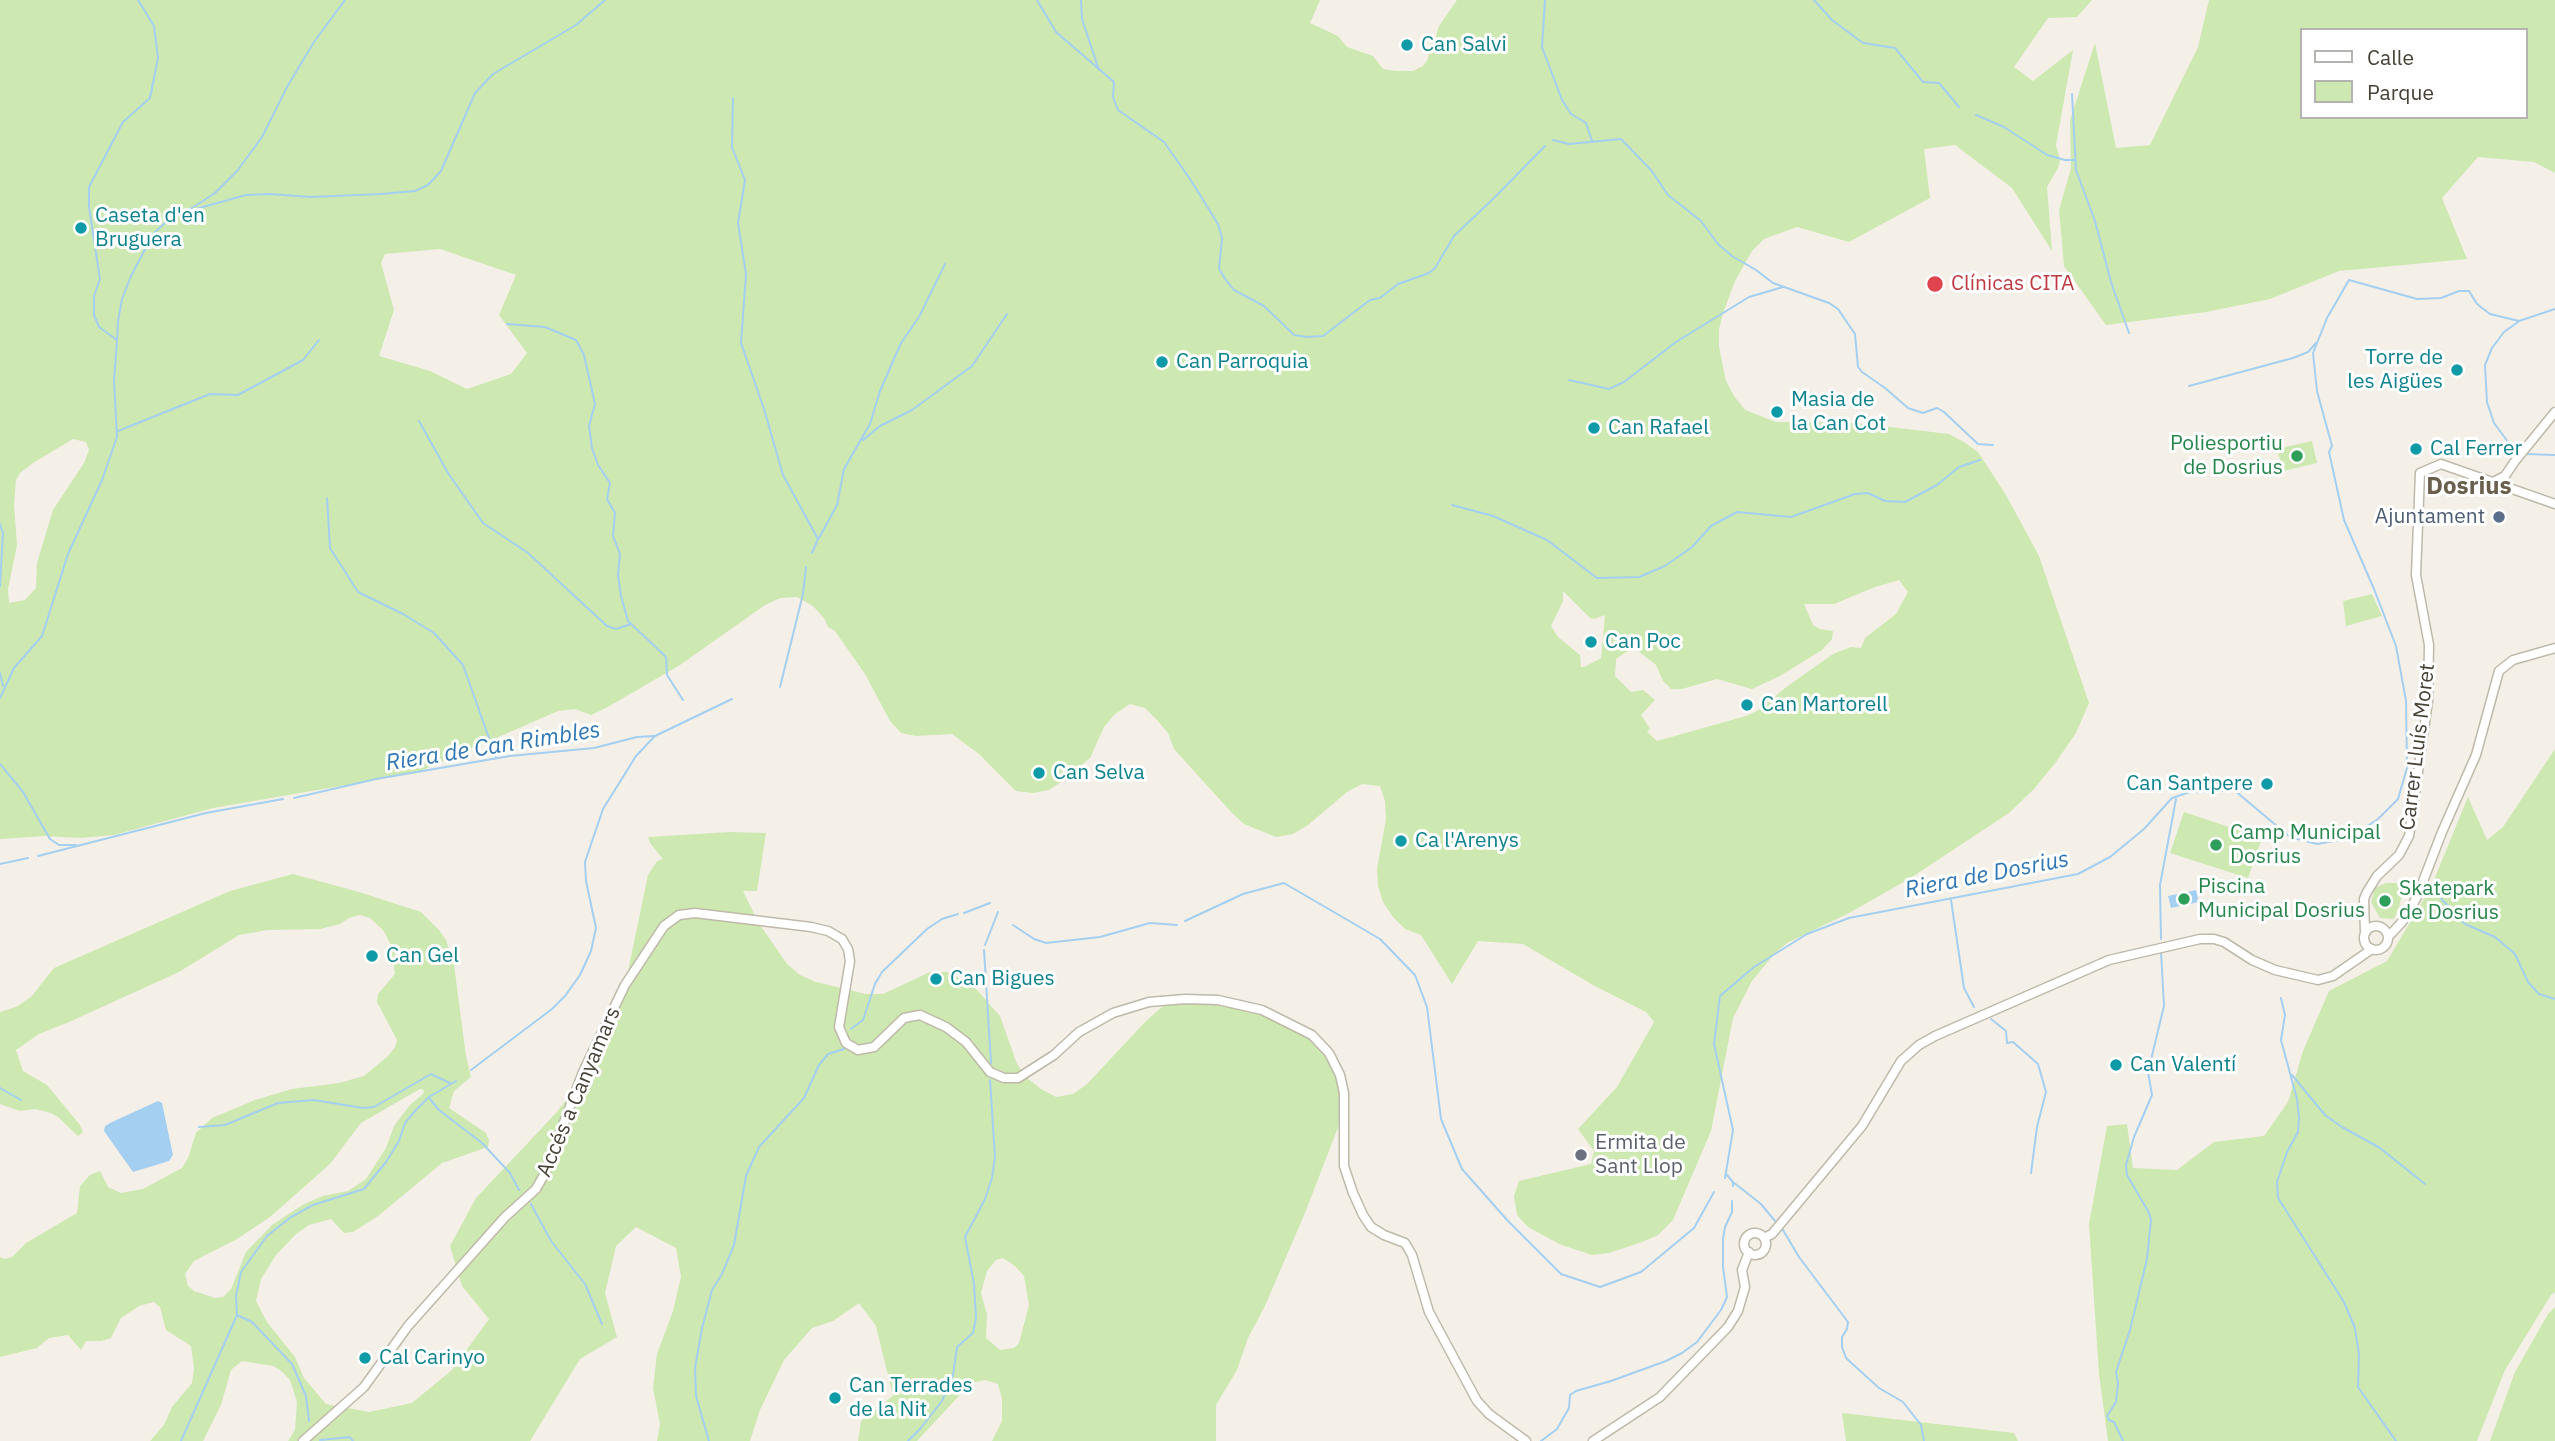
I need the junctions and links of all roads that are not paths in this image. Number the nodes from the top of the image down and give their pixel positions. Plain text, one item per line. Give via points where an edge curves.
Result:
1 (2555, 412) edge
2 (2513, 463) junction
3 (2493, 482) junction
4 (2519, 493) junction
5 (2555, 504) edge
6 (2555, 648) edge
7 (2365, 914) junction
8 (2402, 922) junction
9 (2379, 927) junction
10 (2365, 932) junction
11 (2388, 937) junction
12 (2364, 943) junction
13 (2372, 949) junction
14 (2357, 958) junction
15 (1764, 1238) junction
16 (1749, 1252) junction
17 (303, 1441) edge
18 (1526, 1441) edge
19 (1593, 1441) edge

1 - 2 street
2 - 3 street via 2505,476
2 - 4 street via 2511,482
3 - 4 street
3 - 7 street, Carrer Lluís Moret via 2441,464 2419,477 2416,575 2429,645 2428,701 2409,836 2399,855 2371,883 2364,899
4 - 5 street
6 - 8 street via 2512,660 2499,671 2476,755 2417,897
7 - 9 street
7 - 10 street
8 - 9 street
8 - 11 street
9 - 10 street
9 - 11 street
10 - 12 street
11 - 13 street via 2383,947
12 - 13 street
12 - 14 street
13 - 14 street
14 - 15 street via 2333,976 2318,980 2275,970 2224,942 2200,939 2109,960 1935,1036 1901,1061 1863,1126
15 - 16 street via 1763,1251
15 - 16 street via 1757,1233 1749,1235 1744,1245
16 - 19 street via 1742,1270 1745,1287 1728,1327 1660,1397
17 - 18 street, Accés a Canyamars via 364,1387 408,1326 505,1217 536,1189 583,1072 625,985 664,926 679,915 695,913 828,930 842,939 850,961 839,1027 846,1043 858,1050 874,1047 904,1018 920,1015 966,1042 990,1072 1018,1078 1079,1032 1114,1013 1149,1002 1185,999 1218,1000 1262,1010 1312,1035 1329,1053 1340,1075 1344,1166 1363,1215 1384,1236 1405,1243 1429,1312 1473,1395 1489,1414

